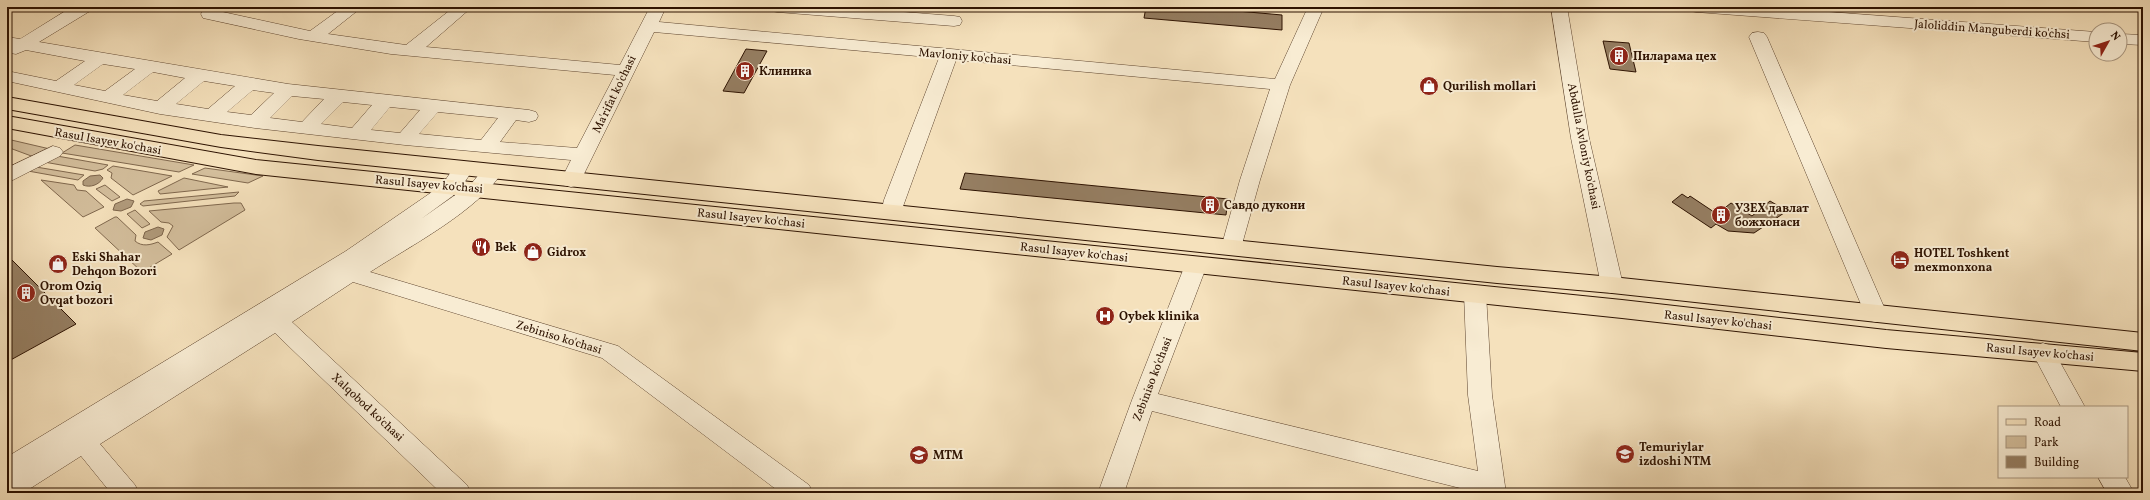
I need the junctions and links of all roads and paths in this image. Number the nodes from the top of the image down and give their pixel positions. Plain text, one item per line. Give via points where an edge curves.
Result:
1 (84, 7) edge
2 (354, 7) edge
3 (464, 7) edge
4 (658, 7) edge
5 (777, 7) edge
6 (1316, 7) edge
7 (1559, 7) edge
8 (1696, 7) edge
9 (209, 14) dead end
10 (954, 21) dead end
11 (648, 26) junction
12 (314, 36) junction
13 (2088, 36) edge
14 (1758, 37) dead end
15 (2128, 39) edge
16 (2143, 40) edge
17 (15, 44) edge
18 (410, 51) junction
19 (7, 54) edge
20 (949, 55) junction
21 (100, 58) junction
22 (149, 67) junction
23 (626, 70) junction
24 (200, 75) junction
25 (7, 76) edge
26 (249, 84) junction
27 (1281, 85) junction
28 (59, 88) junction
29 (288, 90) junction
30 (338, 96) junction
31 (107, 98) junction
32 (384, 102) junction
33 (7, 103) edge
34 (432, 107) junction
35 (160, 108) junction
36 (212, 115) junction
37 (7, 122) edge
38 (255, 122) junction
39 (307, 128) junction
40 (357, 134) junction
41 (406, 138) junction
42 (487, 146) junction
43 (53, 152) dead end
44 (584, 155) junction
45 (464, 168) junction
46 (493, 171) junction
47 (7, 176) edge
48 (571, 180) junction
49 (451, 187) junction
50 (478, 189) junction
51 (892, 212) junction
52 (1232, 248) junction
53 (1196, 265) junction
54 (344, 273) junction
55 (1612, 285) junction
56 (1475, 294) junction
57 (1876, 314) junction
58 (277, 321) junction
59 (1886, 339) junction
60 (2143, 342) edge
61 (2043, 352) junction
62 (2143, 362) edge
63 (1144, 400) junction
64 (2072, 406) edge
65 (84, 442) junction
66 (7, 470) edge
67 (2112, 478) edge
68 (1493, 489) edge
69 (7, 490) edge
70 (1113, 492) edge
71 (126, 493) edge
72 (458, 493) edge
73 (800, 493) edge
74 (2121, 493) edge

1 - 17 street
2 - 12 street
3 - 18 street
4 - 11 street, Ma'rifat ko'chasi
5 - 10 street
6 - 27 street
7 - 55 street, Abdulla Avloniy ko'chasi via 1580,138
8 - 13 street, Jaloliddin Manguberdi ko'chsi
9 - 12 street
11 - 20 street, Mavloniy ko'chasi
11 - 23 street, Ma'rifat ko'chasi
12 - 18 street
14 - 57 street
15 - 16 street
17 - 19 street
17 - 21 street
18 - 23 street
20 - 27 street, Mavloniy ko'chasi
20 - 51 street via 894,200
21 - 22 street
21 - 28 street
22 - 24 street
22 - 31 street
23 - 44 street, Ma'rifat ko'chasi
24 - 26 street
24 - 35 street
25 - 28 street
26 - 29 street
26 - 36 street
27 - 52 street via 1250,180
28 - 31 street
29 - 30 street
29 - 38 street
30 - 32 street
30 - 39 street
31 - 35 street
32 - 34 street
32 - 40 street
33 - 45 main road, Rasul Isayev ko'chasi via 235,143
34 - 41 street
34 - 42 street via 520,115
35 - 36 street
36 - 38 street
37 - 49 main road, Rasul Isayev ko'chasi via 256,167
38 - 39 street
39 - 40 street
40 - 41 street
41 - 42 street
42 - 44 street
43 - 47 street
44 - 48 street, Ma'rifat ko'chasi
45 - 46 main road, Rasul Isayev ko'chasi
45 - 49 street
46 - 48 main road, Rasul Isayev ko'chasi
46 - 50 street
48 - 51 main road, Rasul Isayev ko'chasi
49 - 50 main road, Rasul Isayev ko'chasi
49 - 54 street
50 - 53 main road, Rasul Isayev ko'chasi
50 - 54 street via 452,209
51 - 52 main road, Rasul Isayev ko'chasi
52 - 55 main road, Rasul Isayev ko'chasi
53 - 56 main road, Rasul Isayev ko'chasi
53 - 63 street, Zebiniso ko'chasi
54 - 58 street
54 - 66 street
54 - 73 street, Zebiniso ko'chasi via 610,352
55 - 57 main road, Rasul Isayev ko'chasi
56 - 59 main road, Rasul Isayev ko'chasi
56 - 68 street via 1480,395
57 - 59 main road
57 - 60 main road, Rasul Isayev ko'chasi
58 - 65 street
58 - 72 street, Xalqobod ko'chasi
59 - 61 main road, Rasul Isayev ko'chasi
61 - 62 main road, Rasul Isayev ko'chasi
61 - 64 street
63 - 68 street
63 - 70 street, Zebiniso ko'chasi
65 - 69 street
65 - 71 street
67 - 74 street

